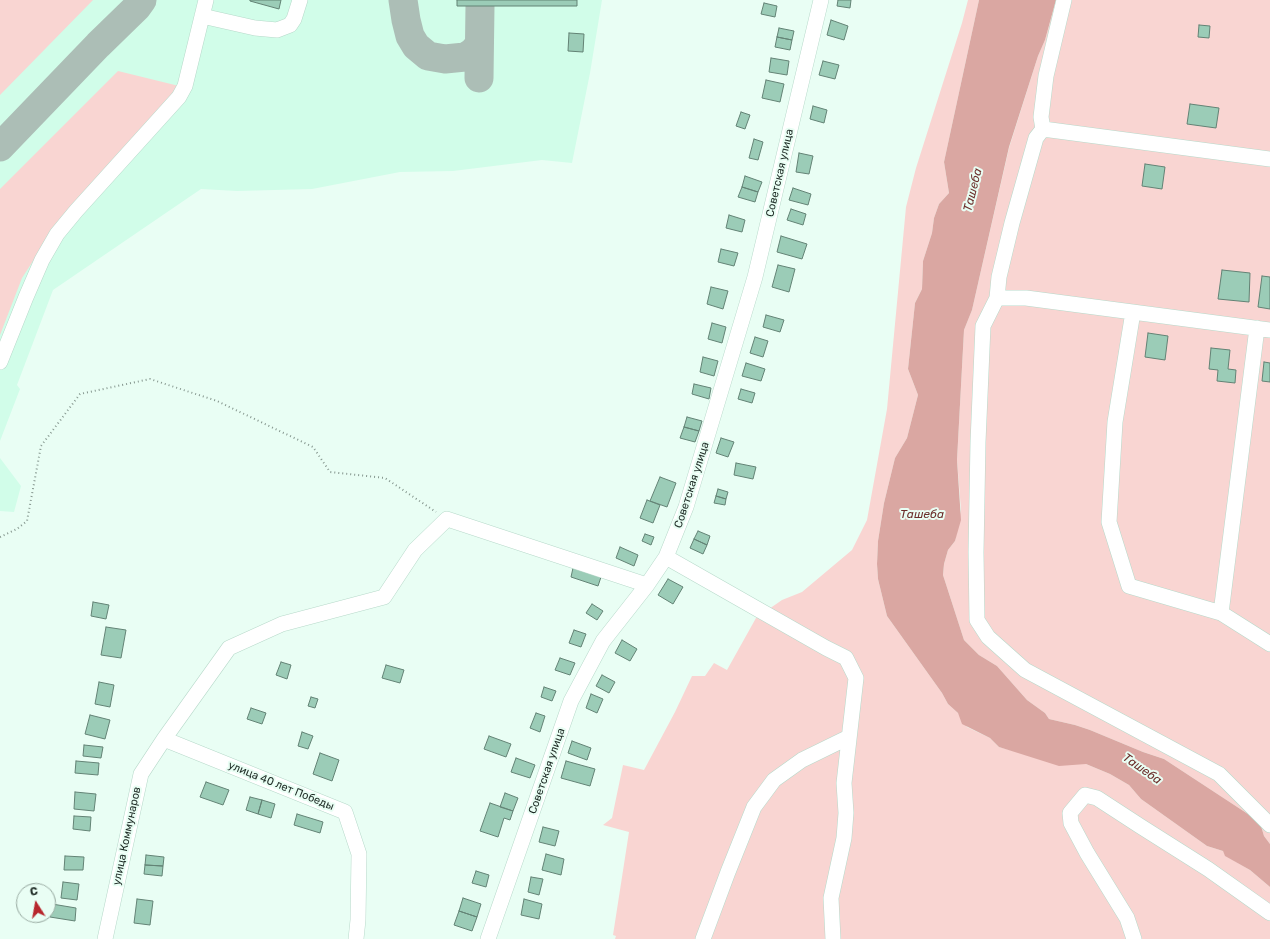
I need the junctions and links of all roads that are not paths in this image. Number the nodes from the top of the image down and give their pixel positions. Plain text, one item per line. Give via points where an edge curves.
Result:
1 (206, 0) edge
2 (300, 0) edge
3 (821, 0) edge
4 (1064, 0) edge
5 (202, 16) junction
6 (1043, 129) junction
7 (1270, 159) edge
8 (997, 298) junction
9 (1133, 312) junction
10 (1264, 329) edge
11 (0, 362) edge
12 (666, 557) junction
13 (647, 585) junction
14 (1221, 613) junction
15 (1270, 644) edge
16 (849, 736) junction
17 (164, 739) junction
18 (1270, 825) edge
19 (1270, 913) edge
20 (105, 939) edge
21 (356, 939) edge
22 (488, 939) edge
23 (703, 939) edge
24 (833, 939) edge
25 (1134, 939) edge

1 - 5 street
2 - 5 street via 290,25 277,30 255,28
3 - 12 street, Советская улица via 755,277 686,507
4 - 6 street via 1046,76 1041,117
5 - 11 street via 185,86 179,97 57,234 39,266
6 - 7 street
6 - 8 street via 1036,138 1012,223 999,277
8 - 9 street via 1026,298
8 - 18 street via 983,326 976,536 977,620 988,637 1025,670 1219,774
9 - 10 street
9 - 14 street via 1115,422 1109,522 1130,586
10 - 14 street
12 - 13 street, Советская улица
12 - 16 street via 846,658 856,678
13 - 17 street, улица Коммунаров via 447,519 415,550 384,597 282,624 229,648
13 - 22 street, Советская улица via 603,641 571,701
14 - 15 street
16 - 23 street via 802,760 774,780 754,807
16 - 24 street via 844,783 844,838 831,898
17 - 20 street, улица Коммунаров via 141,774
17 - 21 street, улица 40 лет Победы via 345,812 358,854
19 - 25 street via 1208,869 1096,798 1085,795 1070,813 1071,823 1127,918

